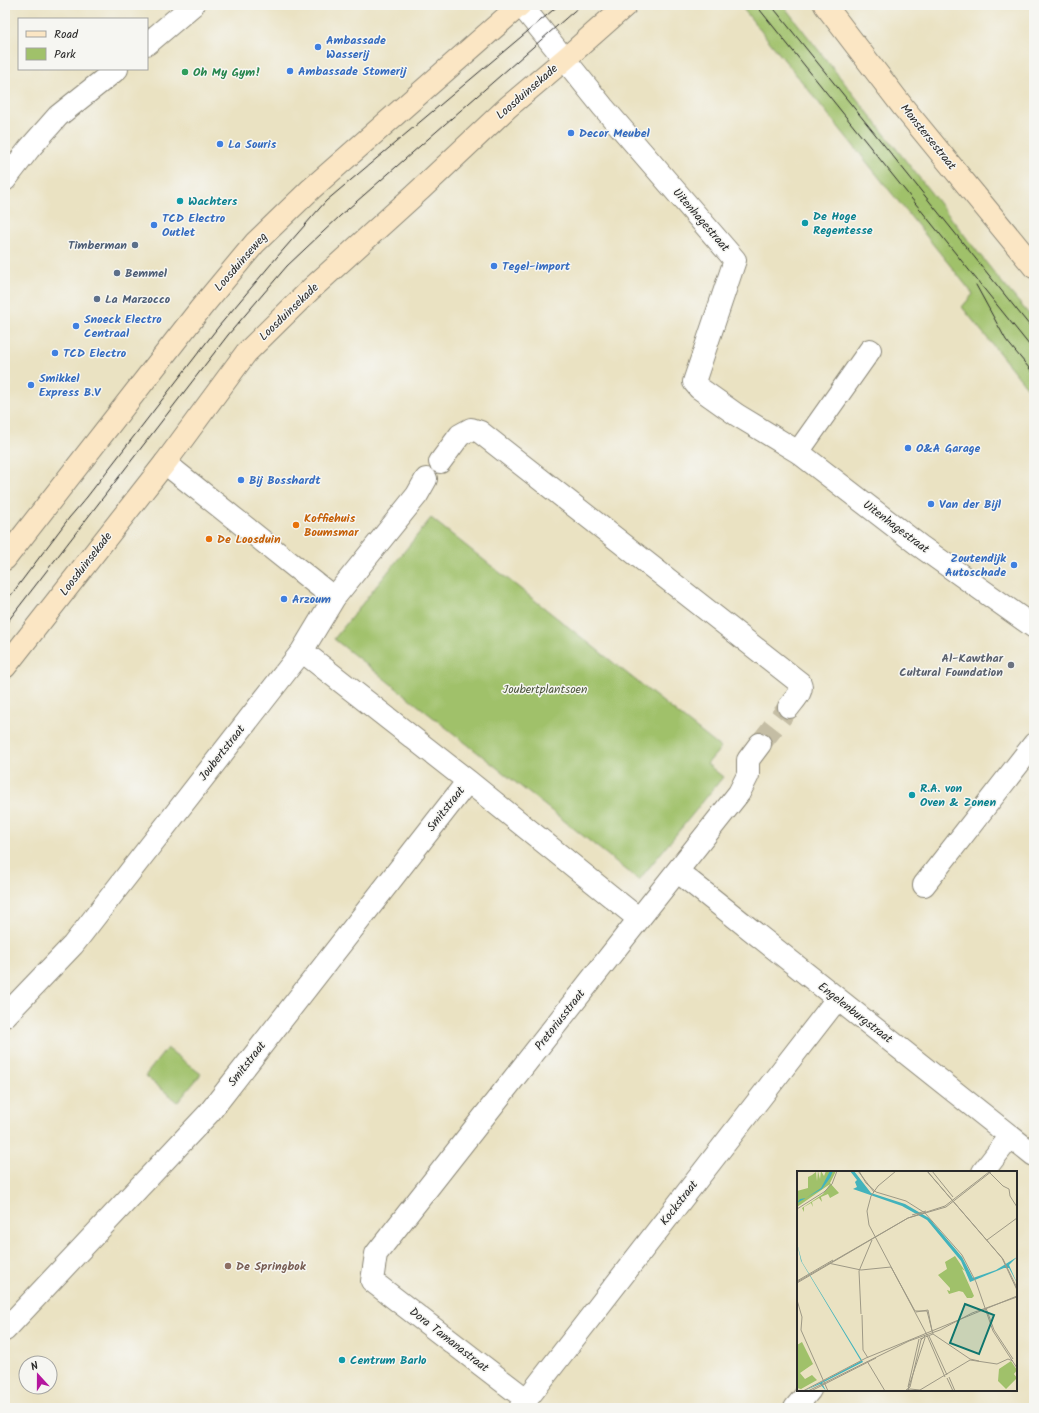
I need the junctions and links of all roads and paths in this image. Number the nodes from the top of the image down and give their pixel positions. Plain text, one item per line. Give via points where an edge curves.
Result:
1 (194, 5) edge
2 (521, 5) edge
3 (626, 5) edge
4 (825, 5) edge
5 (148, 43) edge
6 (564, 59) junction
7 (116, 70) edge
8 (5, 180) edge
9 (1034, 267) edge
10 (870, 350) dead end
11 (798, 452) junction
12 (440, 462) dead end
13 (164, 463) junction
14 (426, 479) dead end
15 (5, 559) edge
16 (334, 598) junction
17 (1034, 627) edge
18 (302, 651) junction
19 (5, 668) edge
20 (789, 707) tunnel mouth
21 (1034, 744) edge
22 (754, 752) tunnel mouth
23 (468, 781) junction
24 (676, 871) junction
25 (924, 885) dead end
26 (639, 919) junction
27 (837, 998) junction
28 (5, 1016) edge
29 (1010, 1137) junction
30 (1034, 1155) edge
31 (984, 1171) edge
32 (372, 1281) joint
33 (5, 1330) edge
34 (809, 1391) edge
35 (524, 1404) edge
36 (795, 1408) edge

1 - 5 street
2 - 6 street
2 - 15 main road, Loosduinseweg via 311,189 255,243 201,308
3 - 6 main road, Loosduinsekade
4 - 9 main road, Monstersestraat via 902,107
6 - 11 street, Uitenhagestraat via 735,260 694,382 737,415
6 - 13 main road, Loosduinsekade via 508,106 246,353
7 - 8 street via 58,116
10 - 11 street
11 - 17 street, Uitenhagestraat via 920,546
12 - 20 street via 460,435 471,429 480,432 800,683 801,690
13 - 16 street
13 - 19 main road, Loosduinsekade
14 - 16 street, Joubertstraat via 418,495
16 - 18 street, Joubertstraat
18 - 23 street
18 - 28 street, Joubertstraat via 72,945
21 - 25 street
22 - 24 street, Pretoriusstraat via 748,775 739,793
23 - 26 street
23 - 33 street, Smitstraat via 209,1113
24 - 26 street, Pretoriusstraat
24 - 27 street, Engelenburgstraat
26 - 32 street, Pretoriusstraat via 376,1254
27 - 29 street, Engelenburgstraat
27 - 35 street, Kockstraat
29 - 30 street, Engelenburgstraat
29 - 31 street
32 - 35 street, Dora Tamanastraat
34 - 36 street

